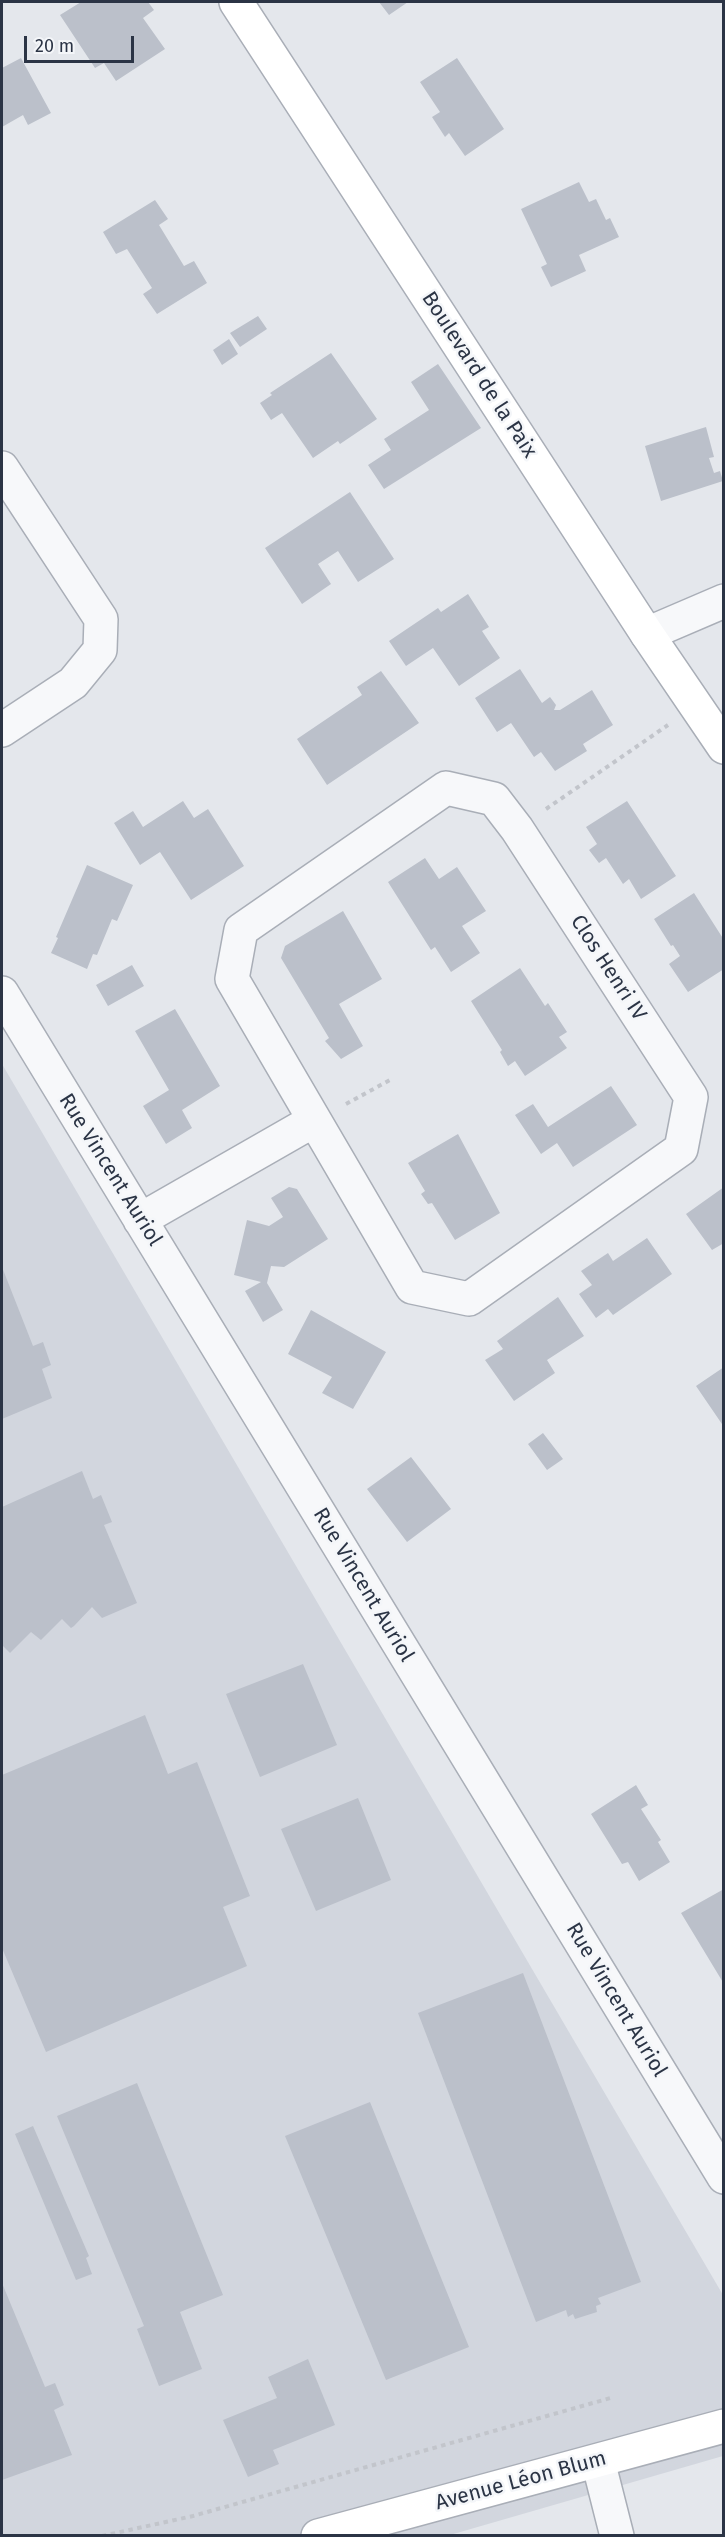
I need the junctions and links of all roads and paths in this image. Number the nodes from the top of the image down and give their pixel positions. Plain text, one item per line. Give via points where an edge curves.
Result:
1 (236, 2) edge
2 (2, 468) edge
3 (723, 602) edge
4 (647, 634) junction
5 (696, 706) junction
6 (2, 730) edge
7 (723, 747) edge
8 (517, 829) junction
9 (2, 993) edge
10 (390, 1080) dead end
11 (314, 1121) junction
12 (141, 1220) junction
13 (721, 2168) edge
14 (614, 2397) dead end
15 (723, 2426) edge
16 (598, 2461) junction
17 (102, 2535) edge
18 (318, 2535) edge
19 (617, 2535) edge

1 - 4 main road, Boulevard de la Paix
2 - 6 street via 101,619 100,650 73,683
3 - 4 street
4 - 5 main road, Boulevard de la Paix
5 - 7 main road, Boulevard de la Paix
5 - 8 path
8 - 11 street, Clos Henri IV via 494,799 446,788 241,930 232,979
8 - 11 street, Clos Henri IV via 692,1097 681,1149 469,1299 412,1287
9 - 12 street, Rue Vincent Auriol
10 - 11 path
11 - 12 street
12 - 13 street, Rue Vincent Auriol
14 - 17 path via 193,2516
15 - 16 main road, Avenue Léon Blum
16 - 18 main road, Avenue Léon Blum
16 - 19 street

